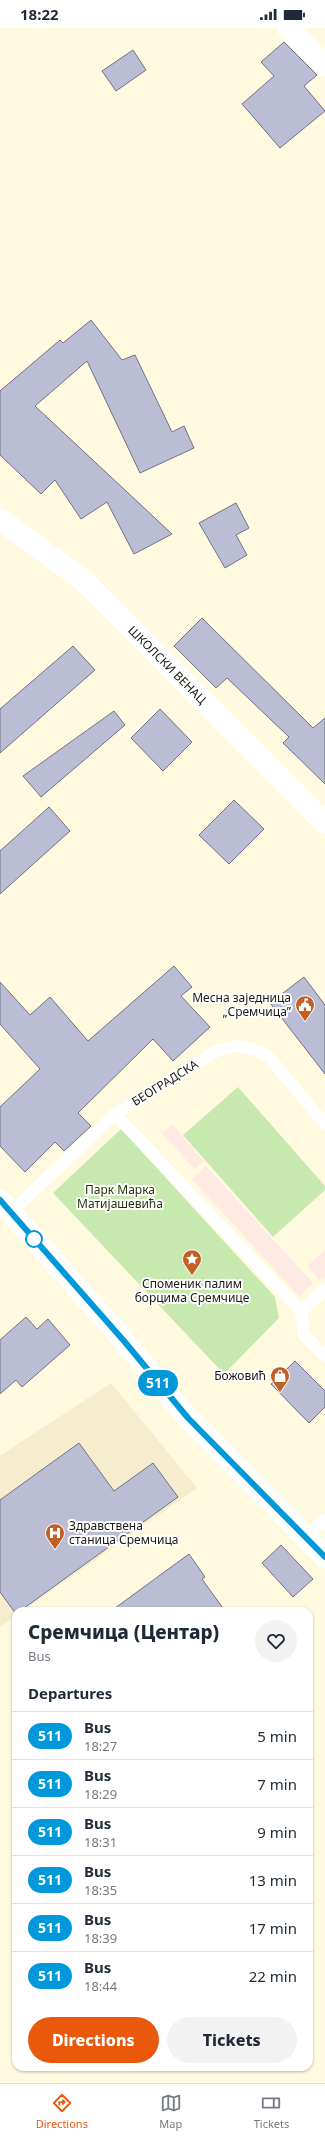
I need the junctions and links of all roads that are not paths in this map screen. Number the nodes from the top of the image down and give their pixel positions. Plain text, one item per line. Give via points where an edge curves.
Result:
1 (288, 28) edge
2 (325, 65) edge
3 (0, 519) edge
4 (325, 823) edge
5 (116, 1114) junction
6 (325, 1124) edge
7 (5, 1206) edge
8 (325, 1289) edge
9 (301, 1311) junction
10 (325, 1356) edge
11 (325, 1520) edge
12 (306, 1538) junction
13 (325, 1557) edge

1 - 2 street
3 - 4 street, ШКОЛСКИ ВЕНАЦ via 83,580
5 - 6 lane, БЕОГРАДСКА via 218,1050 237,1046 256,1050 269,1057
5 - 7 lane, БЕОГРАДСКА
5 - 9 lane
7 - 12 street, БЕОГРАДСКА via 188,1418
8 - 9 lane
9 - 10 lane via 304,1335
11 - 12 lane
12 - 13 street, БЕОГРАДСКА

